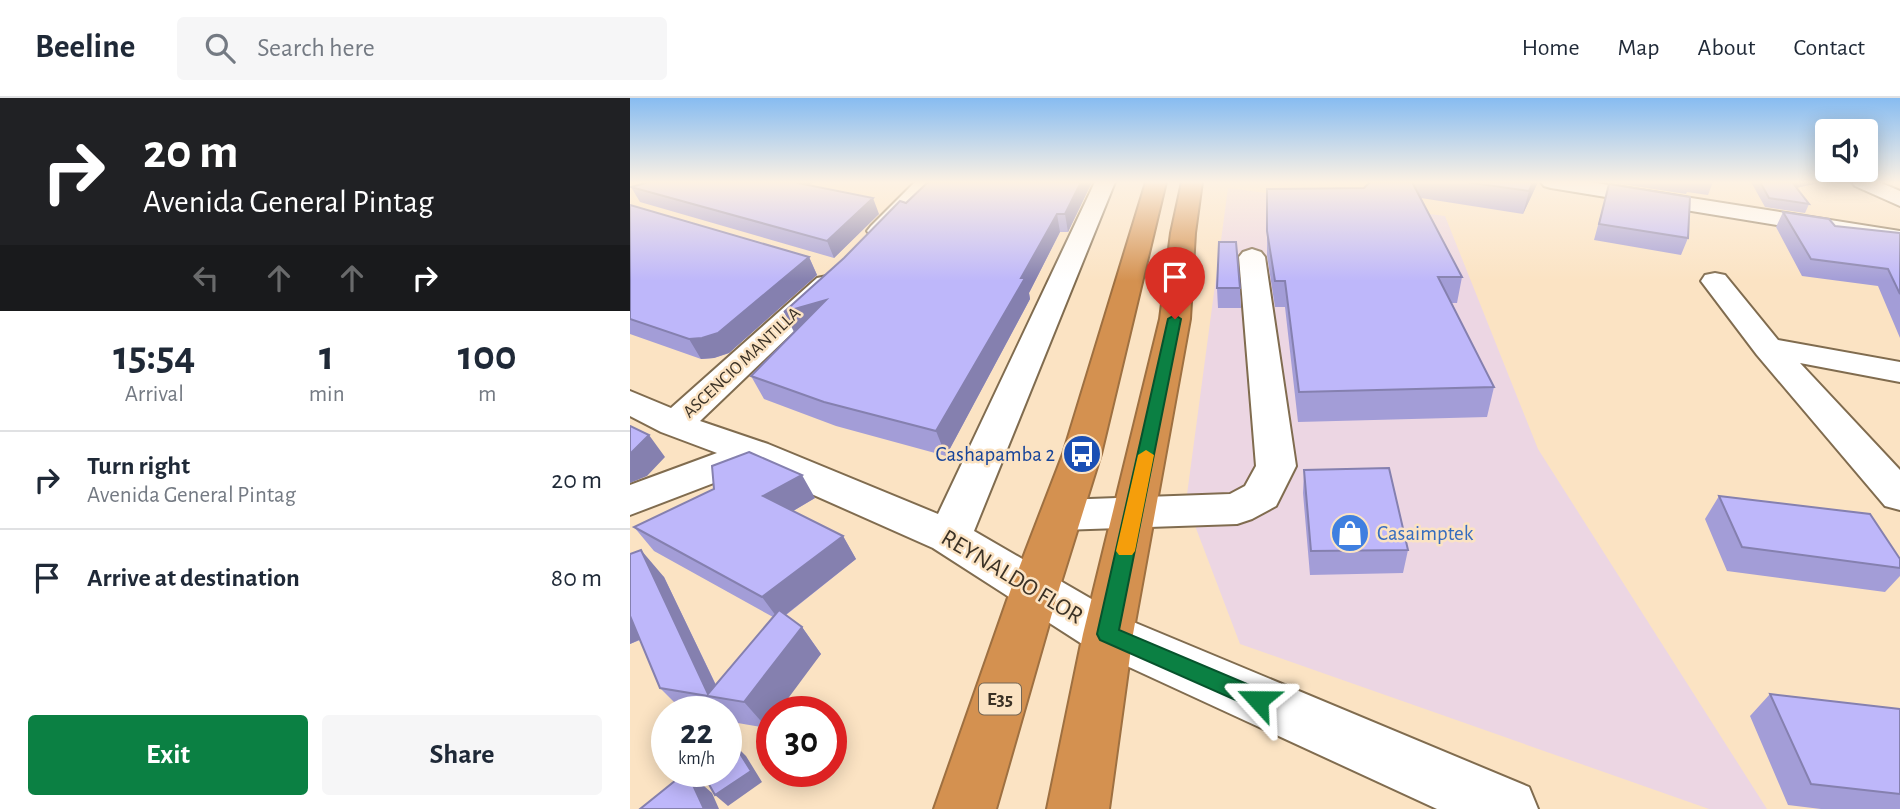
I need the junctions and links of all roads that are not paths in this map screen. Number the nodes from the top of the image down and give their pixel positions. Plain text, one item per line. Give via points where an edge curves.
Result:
1 (895, 215) edge
2 (1090, 215) edge
3 (1147, 215) edge
4 (1186, 215) edge
5 (1758, 215) edge
6 (1900, 238) edge
7 (1252, 257) dead end
8 (850, 261) junction
9 (814, 263) dead end
10 (1715, 281) dead end
11 (1768, 348) junction
12 (1900, 372) edge
13 (630, 402) edge
14 (674, 424) junction
15 (754, 453) junction
16 (1900, 496) edge
17 (630, 501) edge
18 (1134, 514) junction
19 (1061, 515) junction
20 (949, 537) junction
21 (1035, 589) junction
22 (1108, 634) junction
23 (965, 809) edge
24 (1077, 809) edge
25 (1507, 809) edge

1 - 8 street, ASCENCIO MANTILLA
2 - 20 street
3 - 19 highway, E35
4 - 18 highway via 1175,319
5 - 6 street
7 - 18 street via 1276,466 1261,496 1237,509
8 - 9 street
8 - 14 street, ASCENCIO MANTILLA
10 - 11 street
11 - 12 street
11 - 16 street
13 - 14 street, REYNALDO FLOR
14 - 15 street, REYNALDO FLOR
15 - 17 street
15 - 20 street, REYNALDO FLOR
18 - 19 street
18 - 22 highway
19 - 21 highway, E35
20 - 21 street, REYNALDO FLOR
21 - 22 street, REYNALDO FLOR
21 - 23 highway, E35
22 - 24 highway
22 - 25 street, REYNALDO FLOR

